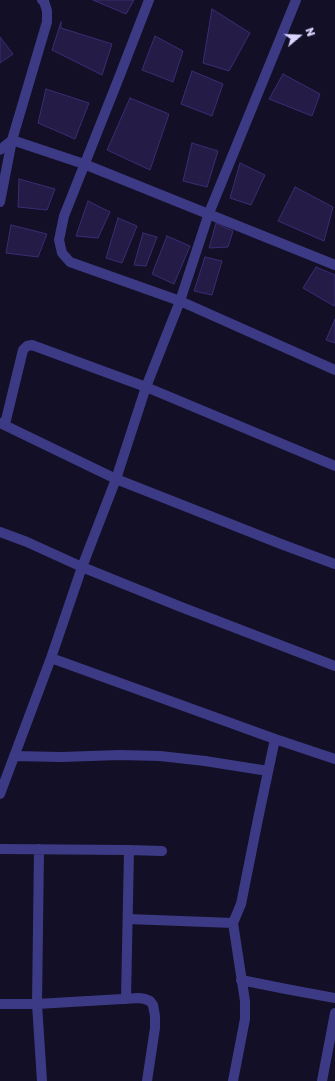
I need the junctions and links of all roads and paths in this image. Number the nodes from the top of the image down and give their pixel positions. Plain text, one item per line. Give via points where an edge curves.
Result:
1 (42, 0) edge
2 (149, 0) edge
3 (296, 0) edge
4 (12, 140) junction
5 (0, 150) edge
6 (84, 164) junction
7 (0, 202) edge
8 (209, 213) junction
9 (335, 265) edge
10 (180, 301) junction
11 (335, 370) edge
12 (146, 387) junction
13 (2, 424) edge
14 (335, 466) edge
15 (116, 479) junction
16 (0, 532) edge
17 (335, 564) edge
18 (82, 567) junction
19 (51, 658) junction
20 (335, 666) edge
21 (275, 739) junction
22 (14, 756) junction
23 (335, 759) edge
24 (268, 771) junction
25 (0, 794) edge
26 (0, 849) edge
27 (39, 849) junction
28 (129, 850) junction
29 (162, 851) dead end
30 (128, 919) junction
31 (233, 923) junction
32 (241, 980) junction
33 (335, 998) edge
34 (126, 999) junction
35 (0, 1004) edge
36 (37, 1004) junction
37 (335, 1013) edge
38 (42, 1081) edge
39 (147, 1081) edge
40 (233, 1081) edge
41 (322, 1081) edge

1 - 4 street via 47,11 46,22
2 - 6 street
3 - 8 street
4 - 5 street
4 - 6 street
4 - 7 street
6 - 8 street
6 - 10 street via 64,216 59,240 62,253 70,262
8 - 9 street
8 - 10 street
10 - 11 street
10 - 12 street
12 - 13 street via 39,347 26,346
12 - 14 street
12 - 15 street
13 - 15 street
15 - 17 street
15 - 18 street
16 - 18 street
18 - 19 street
18 - 20 street
19 - 21 street
19 - 22 street
21 - 23 street
21 - 24 street
22 - 24 street via 160,756
22 - 25 street
24 - 31 street via 241,904
26 - 27 street
27 - 28 street
27 - 36 street
28 - 29 street
28 - 30 street
30 - 31 street
30 - 34 street
31 - 32 street
32 - 33 street
32 - 40 street via 245,1019
34 - 36 street
34 - 39 street via 145,998 153,1005 156,1016
35 - 36 street
36 - 38 street
37 - 41 street

